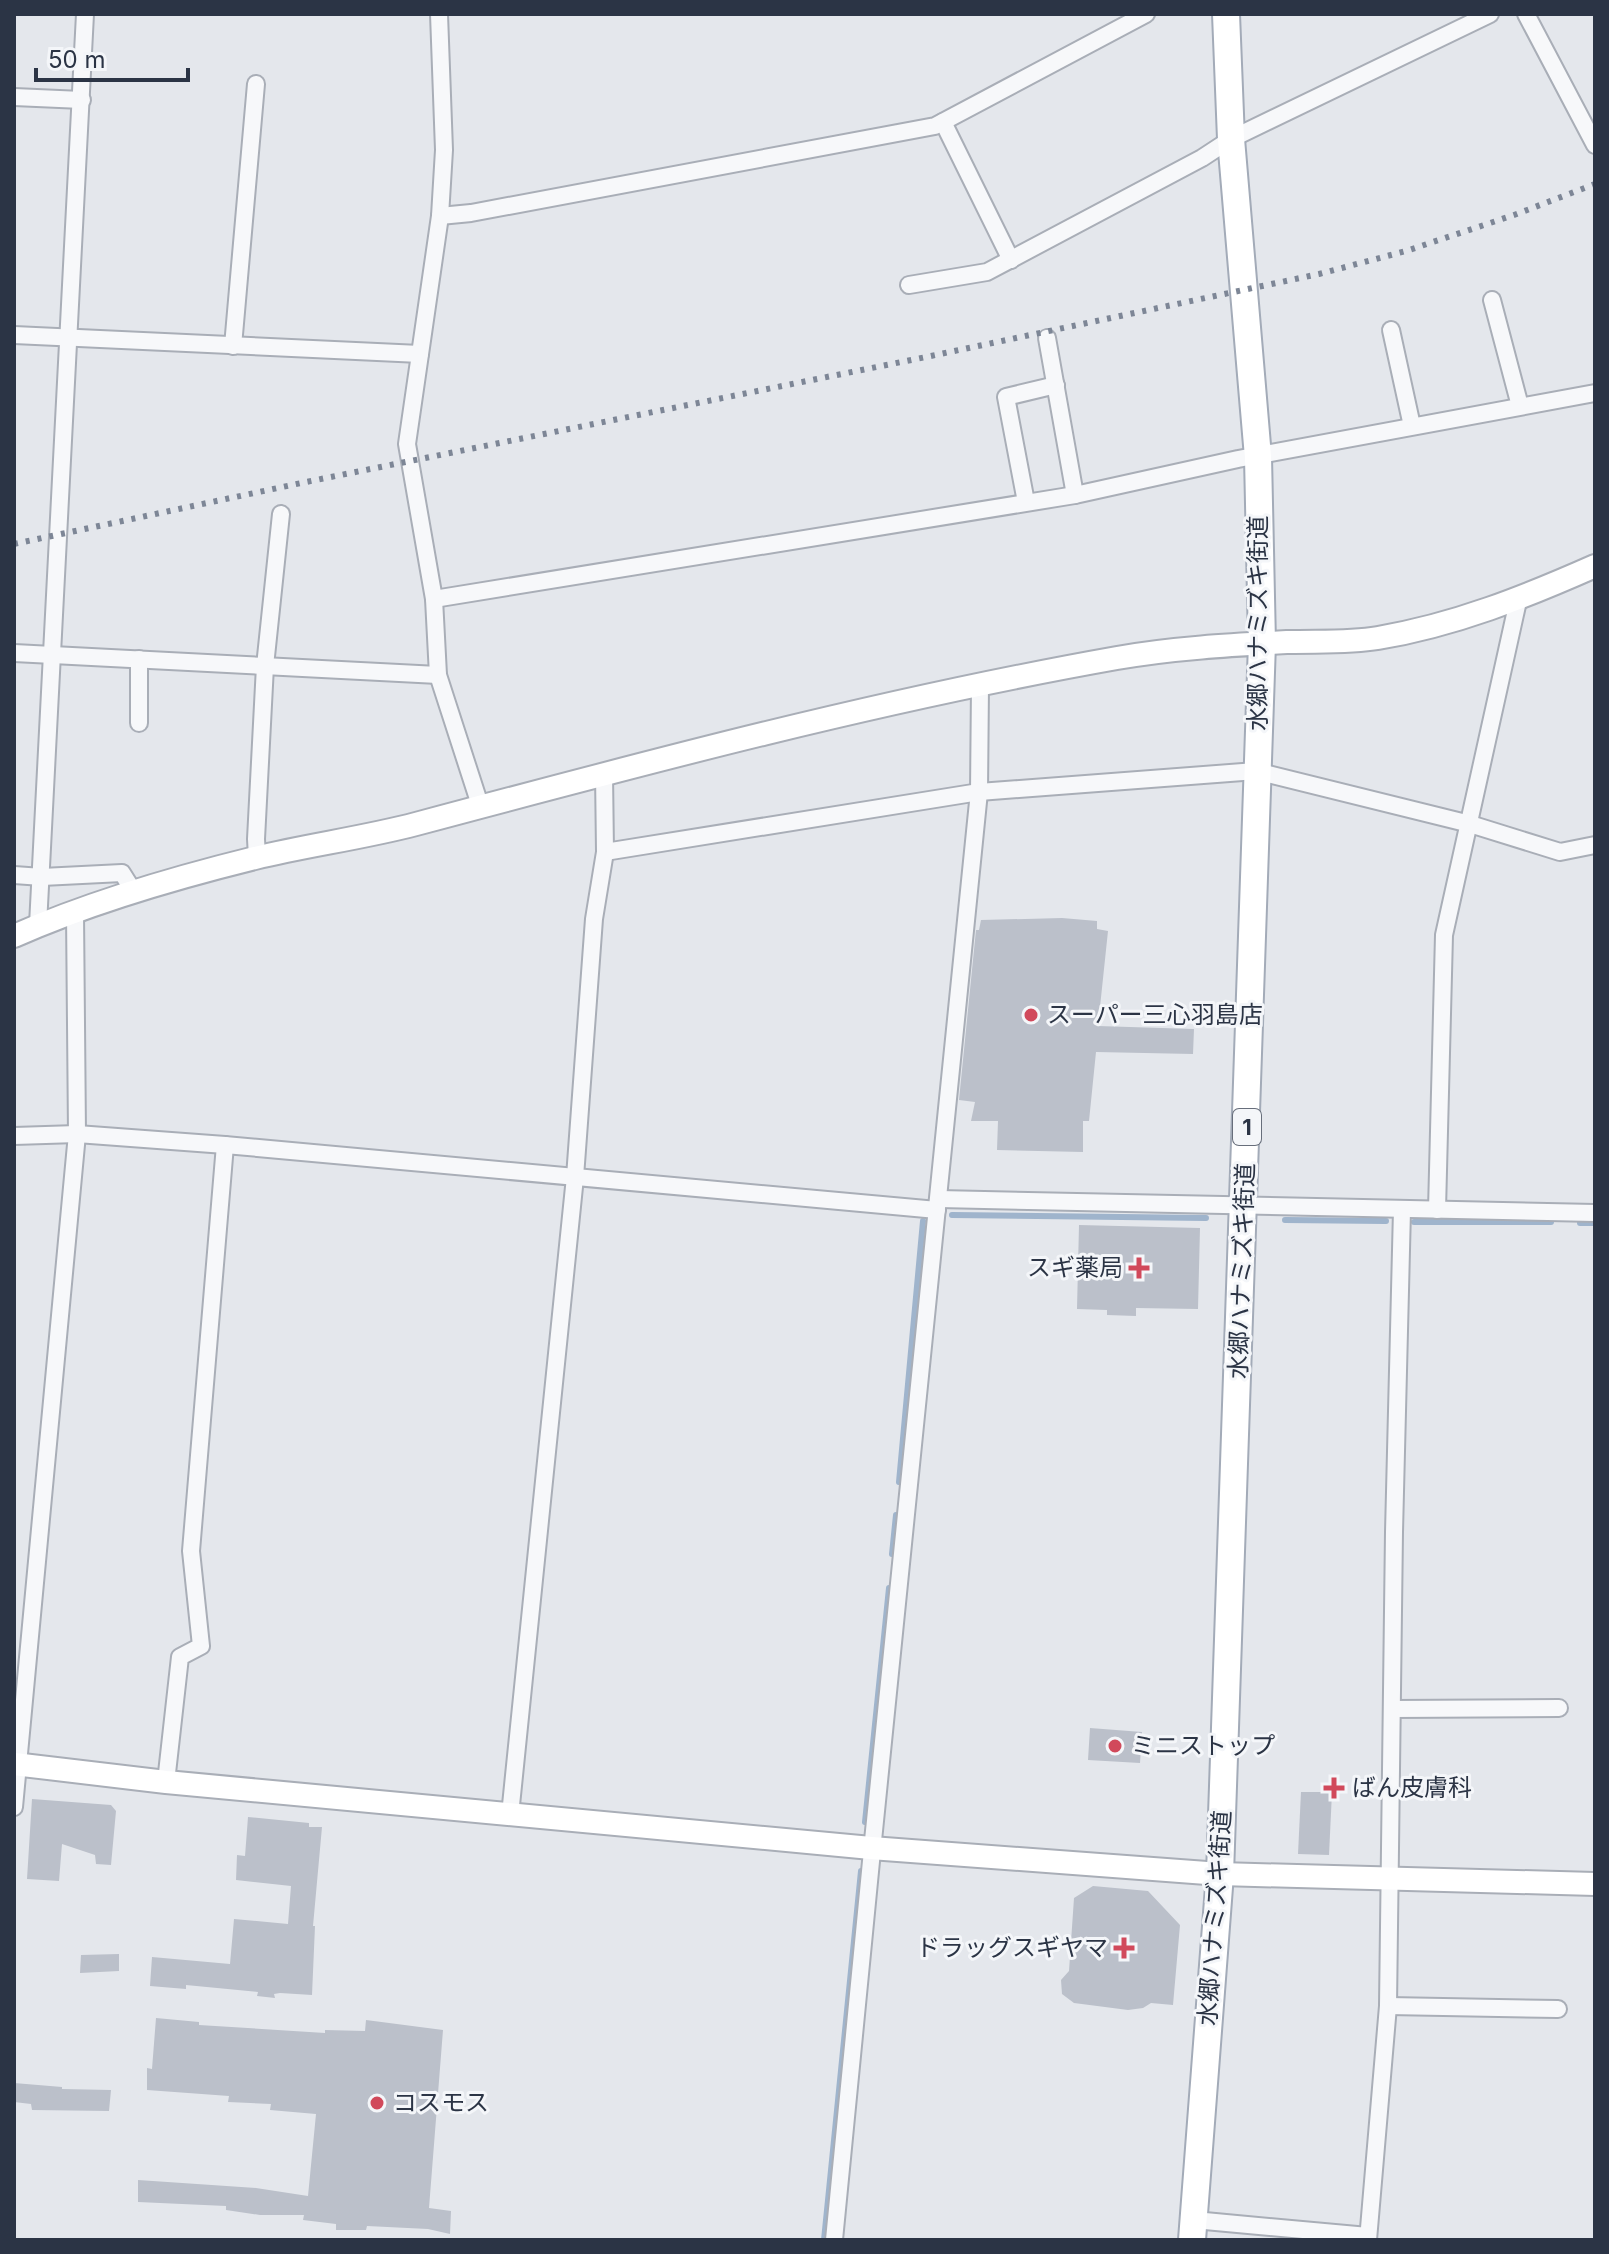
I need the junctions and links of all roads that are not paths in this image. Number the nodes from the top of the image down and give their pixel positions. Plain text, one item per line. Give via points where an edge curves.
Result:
1 (85, 14) edge
2 (439, 14) edge
3 (1146, 14) edge
4 (1226, 14) edge
5 (1490, 14) edge
6 (1526, 14) edge
7 (256, 84) dead end
8 (14, 97) edge
9 (82, 100) junction
10 (943, 122) junction
11 (1231, 139) junction
12 (1595, 145) edge
13 (440, 216) junction
14 (1011, 260) junction
15 (909, 285) dead end
16 (1492, 300) dead end
17 (1391, 330) dead end
18 (14, 335) edge
19 (69, 338) junction
20 (1047, 338) dead end
21 (233, 346) junction
22 (420, 354) junction
23 (1056, 385) junction
24 (1595, 393) edge
25 (1520, 406) junction
26 (1412, 426) junction
27 (1258, 457) junction
28 (1075, 495) junction
29 (1026, 502) junction
30 (281, 514) dead end
31 (1595, 566) edge
32 (434, 599) junction
33 (1518, 601) junction
34 (1262, 643) junction
35 (14, 653) edge
36 (53, 655) junction
37 (139, 659) junction
38 (265, 666) junction
39 (438, 675) junction
40 (980, 686) junction
41 (139, 723) dead end
42 (1256, 771) junction
43 (604, 773) junction
44 (979, 792) junction
45 (480, 805) junction
46 (1470, 824) junction
47 (1595, 845) edge
48 (605, 852) junction
49 (257, 857) junction
50 (14, 875) edge
51 (42, 877) junction
52 (134, 892) junction
53 (75, 913) junction
54 (38, 925) junction
55 (14, 936) edge
56 (77, 1134) junction
57 (14, 1136) edge
58 (225, 1145) junction
59 (575, 1177) junction
60 (938, 1204) junction
61 (1245, 1206) junction
62 (1402, 1210) junction
63 (1437, 1210) junction
64 (1595, 1213) edge
65 (1559, 1708) dead end
66 (1393, 1709) junction
67 (16, 1765) edge
68 (166, 1782) junction
69 (14, 1807) edge
70 (510, 1815) junction
71 (871, 1848) junction
72 (1220, 1874) junction
73 (1391, 1878) junction
74 (1595, 1884) edge
75 (1388, 2006) junction
76 (1558, 2009) dead end
77 (1193, 2230) edge
78 (1368, 2238) edge
79 (834, 2240) edge

1 - 9 street
2 - 13 street via 444,150
3 - 10 street
4 - 11 main road, 水郷ハナミズキ街道 / 1
5 - 11 street
6 - 12 street
7 - 21 street
8 - 9 street
9 - 19 street
10 - 13 street
10 - 14 street
11 - 14 street
11 - 27 main road, 水郷ハナミズキ街道 / 1
13 - 22 street
14 - 15 street via 987,272
16 - 25 street
17 - 26 street
18 - 19 street
19 - 21 street
19 - 36 street
20 - 23 street
21 - 22 street
22 - 32 street via 407,444
23 - 28 street
23 - 29 street via 1006,397
24 - 25 street
25 - 26 street
26 - 27 street
27 - 28 street
27 - 34 main road, 水郷ハナミズキ街道 / 1
28 - 29 street
29 - 32 street
30 - 38 street
31 - 33 street
32 - 39 street
33 - 34 street via 1376,638
33 - 46 street
34 - 40 street via 1145,653
34 - 42 main road, 水郷ハナミズキ街道 / 1
35 - 36 street
36 - 37 street
36 - 51 street
37 - 38 street
37 - 41 street
38 - 39 street
38 - 49 street
39 - 45 street
40 - 43 street
40 - 44 street
42 - 44 street
42 - 46 street
42 - 61 main road, 水郷ハナミズキ街道 / 1
43 - 45 street
43 - 48 street
44 - 48 street
44 - 60 street
45 - 49 street
46 - 47 street via 1560,852
46 - 63 street via 1444,935
48 - 59 street via 594,919
49 - 52 street
50 - 51 street
51 - 52 street via 122,873
51 - 54 street
52 - 53 street
53 - 54 street
53 - 56 street
54 - 55 street
56 - 57 street
56 - 58 street
56 - 67 street
58 - 59 street
58 - 68 street via 191,1551 201,1646 180,1657
59 - 60 street
59 - 70 street
60 - 61 street
60 - 71 street
61 - 62 street
61 - 72 main road, 水郷ハナミズキ街道 / 1
62 - 63 street
62 - 66 street
63 - 64 street
65 - 66 street
66 - 73 street
67 - 68 street
67 - 69 street
68 - 70 street
70 - 71 street
71 - 72 street
71 - 79 street
72 - 73 street
72 - 77 main road, 水郷ハナミズキ街道 / 1
73 - 74 street
73 - 75 street
75 - 76 street
75 - 78 street
77 - 78 street

